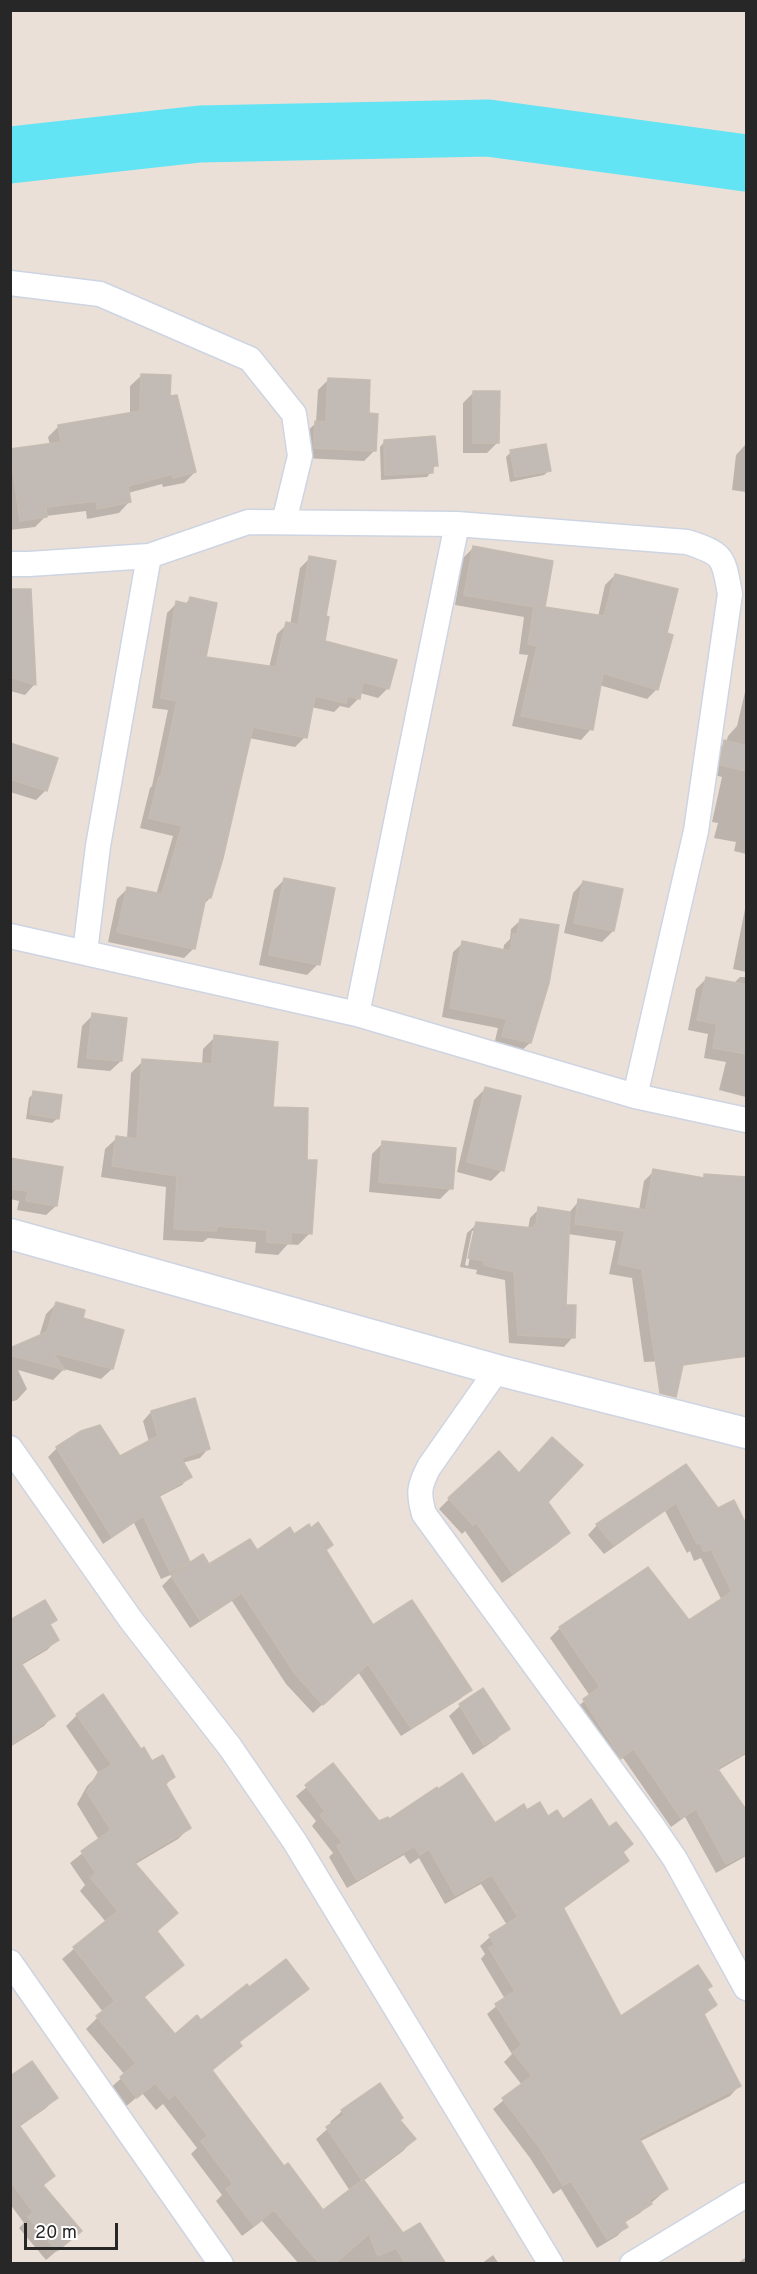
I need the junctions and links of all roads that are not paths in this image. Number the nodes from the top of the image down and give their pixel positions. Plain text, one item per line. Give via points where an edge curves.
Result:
1 (10, 283) edge
2 (284, 522) junction
3 (457, 524) junction
4 (149, 556) junction
5 (10, 564) edge
6 (10, 936) edge
7 (85, 952) junction
8 (357, 1014) junction
9 (635, 1096) junction
10 (747, 1120) edge
11 (10, 1234) edge
12 (497, 1370) junction
13 (747, 1433) edge
14 (10, 1448) edge
15 (10, 1962) edge
16 (747, 1988) edge
17 (747, 2195) edge
18 (221, 2264) edge
19 (551, 2264) edge
20 (632, 2264) edge

1 - 2 street via 100,294 250,359 294,414 300,456
2 - 3 street
2 - 4 street via 248,522
3 - 8 street
3 - 9 street via 687,542 713,550 724,563 730,594 703,796
4 - 5 street
4 - 7 street via 98,846
6 - 7 street
7 - 8 street
8 - 9 street
9 - 10 street
11 - 12 street
12 - 13 street
12 - 16 street via 420,1484 424,1514 675,1859
14 - 19 street via 131,1620 230,1746 295,1842
15 - 18 street
17 - 20 street

